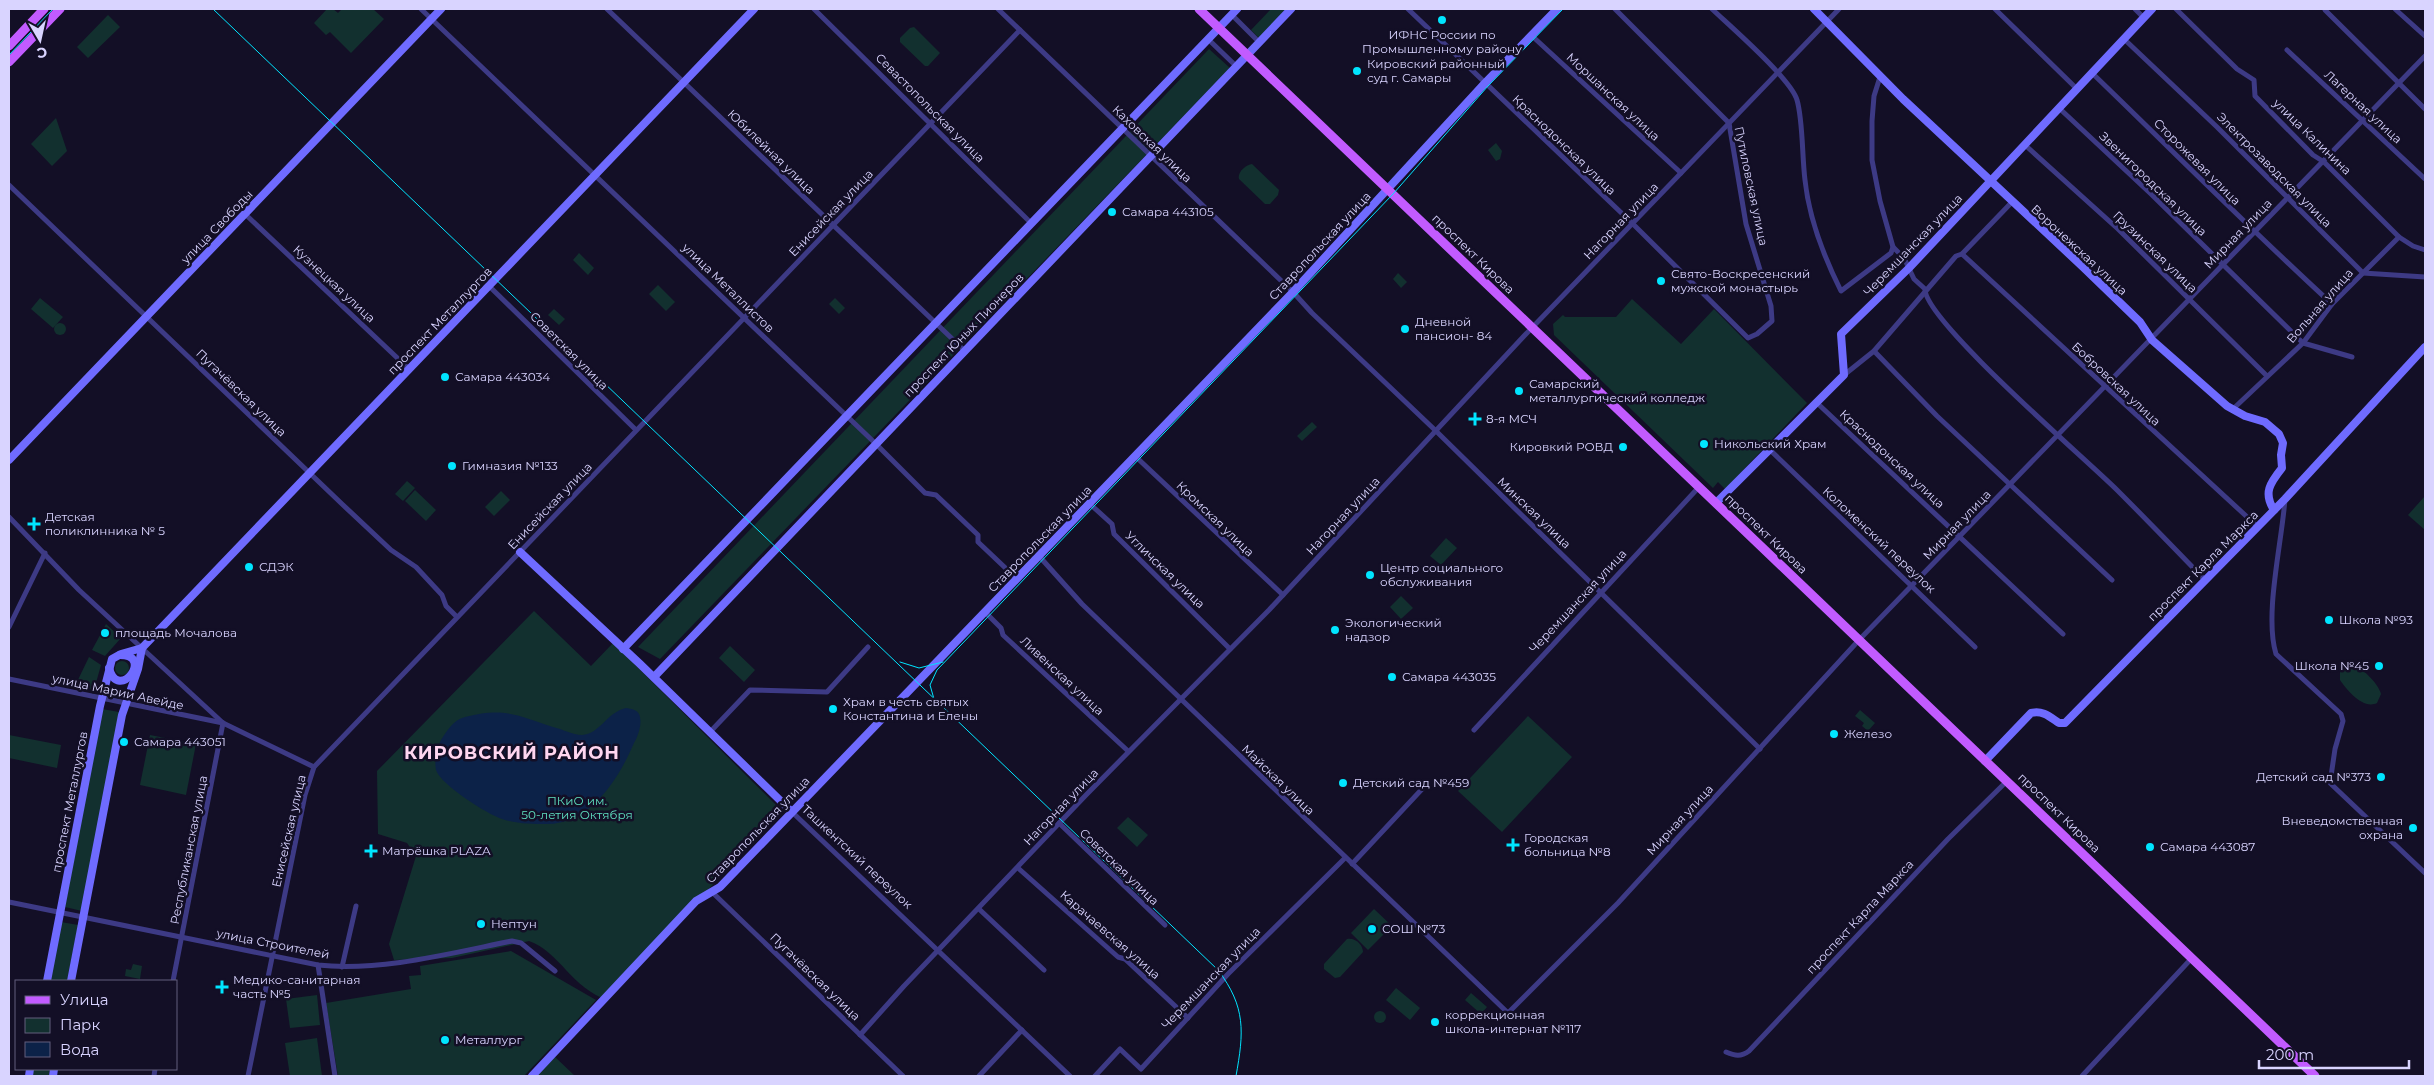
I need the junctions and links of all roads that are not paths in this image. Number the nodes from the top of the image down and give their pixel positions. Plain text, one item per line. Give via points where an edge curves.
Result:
1 (44, 9) edge
2 (60, 9) edge
3 (421, 9) edge
4 (441, 9) edge
5 (607, 9) edge
6 (754, 9) edge
7 (814, 9) edge
8 (998, 9) edge
9 (1199, 9) edge
10 (1291, 9) edge
11 (1408, 9) edge
12 (1557, 9) edge
13 (1614, 9) edge
14 (1712, 9) edge
15 (1814, 9) edge
16 (1839, 9) edge
17 (1995, 9) edge
18 (2135, 9) edge
19 (2152, 9) edge
20 (2176, 9) edge
21 (2395, 9) edge
22 (2325, 10) edge
23 (1234, 12) edge
24 (432, 18) junction
25 (2144, 18) junction
26 (1827, 21) junction
27 (1219, 27) junction
28 (1020, 30) junction
29 (1531, 35) junction
30 (2425, 36) edge
31 (1208, 39) junction
32 (2124, 39) junction
33 (1259, 42) junction
34 (9, 46) edge
35 (2287, 50) dead end
36 (1247, 54) junction
37 (2425, 56) edge
38 (9, 62) edge
39 (1236, 66) junction
40 (1777, 73) junction
41 (2092, 73) junction
42 (1880, 77) junction
43 (684, 82) junction
44 (1485, 83) junction
45 (2398, 84) junction
46 (2077, 89) junction
47 (2060, 108) junction
48 (2425, 109) edge
49 (2364, 121) junction
50 (931, 122) junction
51 (1729, 123) junction
52 (1122, 128) junction
53 (2025, 145) junction
54 (1151, 156) junction
55 (2324, 162) junction
56 (1681, 173) junction
57 (595, 175) junction
58 (2425, 179) edge
59 (1989, 182) junction
60 (9, 185) edge
61 (1388, 189) junction
62 (2288, 197) junction
63 (2012, 202) junction
64 (245, 214) junction
65 (1031, 223) junction
66 (1633, 224) junction
67 (833, 225) junction
68 (2253, 232) junction
69 (2399, 237) junction
70 (1893, 248) junction
71 (2425, 250) edge
72 (1962, 254) junction
73 (2221, 265) junction
74 (1909, 268) junction
75 (2363, 273) junction
76 (2425, 277) edge
77 (489, 286) junction
78 (1294, 292) junction
79 (1925, 294) junction
80 (2190, 300) junction
81 (2332, 304) junction
82 (146, 315) junction
83 (744, 318) junction
84 (935, 323) junction
85 (1533, 328) junction
86 (1748, 338) joint
87 (2152, 340) junction
88 (2302, 344) junction
89 (2425, 347) edge
90 (1874, 350) junction
91 (965, 351) junction
92 (2352, 357) dead end
93 (409, 369) junction
94 (1844, 375) junction
95 (2267, 376) junction
96 (2105, 387) junction
97 (1816, 402) junction
98 (2233, 409) junction
99 (847, 416) junction
100 (636, 430) junction
101 (1436, 431) junction
102 (2057, 436) junction
103 (876, 444) junction
104 (1769, 449) junction
105 (1135, 456) junction
106 (9, 460) edge
107 (310, 473) junction
108 (2011, 484) junction
109 (1699, 487) junction
110 (2285, 499) junction
111 (1716, 503) junction
112 (1090, 504) junction
113 (2274, 510) junction
114 (9, 517) edge
115 (2258, 527) junction
116 (1960, 537) junction
117 (520, 552) junction
118 (45, 553) junction
119 (1039, 556) junction
120 (1017, 579) junction
121 (2112, 580) dead end
122 (2205, 580) junction
123 (1911, 587) junction
124 (1601, 593) junction
125 (1283, 595) junction
126 (985, 612) junction
127 (457, 617) junction
128 (9, 627) edge
129 (2063, 634) dead end
130 (1859, 640) junction
131 (868, 647) dead end
132 (1975, 647) dead end
133 (142, 648) junction
134 (623, 648) junction
135 (1230, 649) junction
136 (116, 656) junction
137 (109, 665) junction
138 (134, 674) junction
139 (654, 677) junction
140 (9, 679) edge
141 (102, 699) junction
142 (1181, 699) junction
143 (126, 704) junction
144 (223, 723) junction
145 (1474, 730) dead end
146 (710, 732) junction
147 (1760, 749) junction
148 (1128, 752) junction
149 (1985, 761) junction
150 (314, 766) junction
151 (2007, 781) junction
152 (1423, 788) dead end
153 (792, 812) junction
154 (1059, 823) junction
155 (1346, 858) junction
156 (1352, 864) junction
157 (1018, 868) junction
158 (2425, 873) edge
159 (713, 893) junction
160 (9, 902) edge
161 (356, 906) dead end
162 (979, 909) junction
163 (60, 913) junction
164 (83, 918) junction
165 (1165, 925) dead end
166 (182, 936) junction
167 (938, 950) junction
168 (272, 954) junction
169 (2191, 959) junction
170 (318, 964) junction
171 (342, 967) junction
172 (1044, 970) dead end
173 (555, 971) dead end
174 (47, 980) edge
175 (71, 980) edge
176 (173, 980) edge
177 (1508, 1013) joint
178 (1188, 1018) junction
179 (1022, 1030) junction
180 (860, 1035) junction
181 (1726, 1052) dead end
182 (248, 1076) edge
183 (335, 1076) edge
184 (532, 1076) edge
185 (903, 1076) edge
186 (979, 1076) edge
187 (1070, 1076) edge
188 (1095, 1076) edge
189 (2082, 1076) edge
190 (2315, 1076) edge

1 - 34 main road
2 - 38 main road
3 - 24 street, улица Металлистов
4 - 24 street, улица Свободы
5 - 43 street, Юбилейная улица
6 - 43 street, проспект Металлургов
7 - 50 street, Севастопольская улица
8 - 28 street, Каховская улица
9 - 27 main road, проспект Кирова
10 - 33 street, проспект Юных Пионеров
11 - 44 street, Краснодонская улица
12 - 29 street, Ставропольская улица
13 - 51 street, Путиловская улица
14 - 40 street
15 - 26 street, Воронежская улица
16 - 26 street, Нагорная улица
17 - 46 street
18 - 25 street
19 - 25 street, Черемшанская улица
20 - 55 street, улица Калинина via 2237,69 2254,80 2255,96 2313,155
21 - 30 street
22 - 45 street
23 - 27 street
23 - 33 street
24 - 57 street, улица Металлистов
24 - 64 street, улица Свободы
25 - 32 street, Черемшанская улица
26 - 40 street, Нагорная улица
26 - 42 street, Воронежская улица
27 - 31 street
27 - 36 main road, проспект Кирова
28 - 50 street, Енисейская улица
28 - 52 street, Каховская улица
29 - 44 street, Ставропольская улица
29 - 56 street, Моршанская улица
31 - 39 street
31 - 52 street
32 - 41 street, Черемшанская улица
32 - 62 street, Электрозаводская улица
33 - 36 street, проспект Юных Пионеров
35 - 49 street, Лагерная улица
36 - 39 street, проспект Юных Пионеров
36 - 61 main road, проспект Кирова
37 - 45 street, Мирная улица
39 - 54 street, проспект Юных Пионеров
40 - 51 street, Нагорная улица
40 - 70 street via 1786,80 1797,100 1810,207 1841,291 1891,253
41 - 46 street, Черемшанская улица
41 - 68 street, Сторожевая улица
42 - 59 street, Воронежская улица
42 - 70 street via 1874,96 1872,160
43 - 57 street, проспект Металлургов
43 - 67 street, Юбилейная улица
44 - 61 street, Ставропольская улица
44 - 66 street, Краснодонская улица
45 - 48 street
45 - 49 street, Мирная улица
46 - 47 street, Черемшанская улица
47 - 53 street, Черемшанская улица
47 - 73 street, Звенигородская улица
49 - 55 street, Мирная улица
49 - 58 street, Лагерная улица
50 - 65 street, Севастопольская улица
50 - 67 street, Енисейская улица
51 - 56 street, Нагорная улица
51 - 86 street, Путиловская улица via 1746,224 1771,306 1772,321
52 - 54 street, Каховская улица
52 - 65 street
53 - 59 street, Черемшанская улица
53 - 80 street, Грузинская улица
54 - 78 street, Каховская улица
54 - 91 street, проспект Юных Пионеров
55 - 62 street, Мирная улица
55 - 69 street, улица Калинина
56 - 66 street, Нагорная улица
57 - 77 street, проспект Металлургов
57 - 83 street, улица Металлистов
59 - 63 street, Воронежская улица
59 - 74 street, Черемшанская улица
60 - 82 street, Пугачёвская улица
61 - 78 street, Ставропольская улица
61 - 85 main road, проспект Кирова
62 - 68 street, Мирная улица
62 - 75 street, Электрозаводская улица
63 - 72 street
63 - 87 street, Воронежская улица via 2140,322
64 - 82 street, улица Свободы
64 - 93 street, Кузнецкая улица
65 - 84 street
66 - 85 street, Нагорная улица
66 - 86 street, Краснодонская улица
67 - 83 street, Енисейская улица
67 - 84 street, Юбилейная улица
68 - 73 street, Мирная улица
68 - 81 street, Сторожевая улица
69 - 71 street, улица Калинина
69 - 75 street, Вольная улица
70 - 74 street
72 - 79 street via 1956,256
72 - 96 street, Бобровская улица
73 - 80 street, Мирная улица
73 - 88 street, Звенигородская улица
74 - 79 street via 1914,279 1925,289
74 - 94 street, Черемшанская улица via 1842,334
75 - 76 street
75 - 81 street, Вольная улица
77 - 93 street, проспект Металлургов
77 - 100 street, Советская улица
78 - 101 street, Минская улица
78 - 105 street, Ставропольская улица
79 - 90 street
79 - 102 street via 1958,340
80 - 87 street, Мирная улица
80 - 95 street, Грузинская улица
81 - 88 street, Вольная улица
82 - 106 street, улица Свободы
82 - 107 street, Пугачёвская улица
83 - 99 street, улица Металлистов
83 - 100 street, Енисейская улица
84 - 91 street, Юбилейная улица
84 - 99 street
85 - 101 street, Нагорная улица
85 - 109 main road, проспект Кирова
87 - 96 street, Мирная улица
87 - 98 street, Воронежская улица
88 - 92 street, Звенигородская улица
88 - 95 street, Вольная улица
89 - 110 street, проспект Карла Маркса
90 - 94 street
90 - 108 street via 1937,416
91 - 103 street, проспект Юных Пионеров
93 - 107 street, проспект Металлургов
94 - 97 street
95 - 98 street, Вольная улица
96 - 102 street, Мирная улица
96 - 115 street, Бобровская улица
97 - 104 street
97 - 116 street, Краснодонская улица
98 - 113 street, Воронежская улица via 2265,422 2279,434 2283,443 2282,468 2273,479 2268,495
99 - 103 street, улица Металлистов
99 - 134 street
100 - 117 street, Енисейская улица
101 - 124 street, Минская улица
101 - 125 street, Нагорная улица
102 - 108 street, Мирная улица
102 - 122 street via 2116,488
103 - 120 street, улица Металлистов via 925,493 936,495 978,535 978,542
103 - 139 street, проспект Юных Пионеров
104 - 111 street
104 - 123 street, Коломенский переулок
105 - 112 street, Ставропольская улица
105 - 125 street, Кромская улица
107 - 127 street, Пугачёвская улица via 391,550 416,567
107 - 133 street, проспект Металлургов
108 - 116 street, Мирная улица
108 - 121 street
109 - 111 main road, проспект Кирова
109 - 124 street, Черемшанская улица
110 - 113 street, проспект Карла Маркса
110 - 158 street via 2273,593 2273,644 2276,654 2341,714 2343,721 2330,783
111 - 130 main road, проспект Кирова
112 - 119 street, Ставропольская улица
112 - 135 street, Угличская улица via 1112,524 1114,534
113 - 115 street, проспект Карла Маркса
114 - 118 street
115 - 122 street, проспект Карла Маркса
116 - 123 street, Мирная улица
116 - 129 street, Краснодонская улица
117 - 127 street, Енисейская улица
117 - 134 street, Ташкентский переулок
118 - 128 street
118 - 133 street via 79,590
119 - 120 street, Ставропольская улица
119 - 142 street, Майская улица via 1082,604
120 - 126 street, Ставропольская улица
122 - 149 street, проспект Карла Маркса via 2065,722 2059,723 2038,711 2031,713
123 - 130 street, Мирная улица
123 - 132 street, Коломенский переулок
124 - 145 street, Черемшанская улица
124 - 147 street, Минская улица
125 - 135 street, Нагорная улица
126 - 148 street, Ливенская улица via 1001,628 1003,635
126 - 153 street, Ставропольская улица
127 - 150 street, Енисейская улица
130 - 147 street, Мирная улица
130 - 149 main road, проспект Кирова
131 - 146 street via 827,692 750,690
133 - 136 street, проспект Металлургов
133 - 138 street
133 - 144 street
134 - 139 street, Ташкентский переулок
135 - 142 street, Нагорная улица
136 - 137 street, проспект Металлургов
136 - 138 street via 127,656 133,661
137 - 138 street via 115,679 124,680
137 - 141 street, проспект Металлургов
138 - 143 street
139 - 146 street, Ташкентский переулок
140 - 141 street, улица Марии Авейде
141 - 143 street, улица Марии Авейде
141 - 163 street, проспект Металлургов
142 - 148 street, Нагорная улица
142 - 155 street, Майская улица
143 - 144 street, улица Марии Авейде
143 - 164 street
144 - 150 street
144 - 166 street, Республиканская улица
146 - 153 street, Ташкентский переулок
147 - 177 street, Мирная улица via 1618,903
148 - 154 street, Нагорная улица
149 - 151 main road, проспект Кирова
150 - 168 street, Енисейская улица
151 - 169 main road, проспект Кирова
151 - 181 street, проспект Карла Маркса via 1948,839 1749,1051 1736,1056
152 - 156 street
153 - 159 street, Ставропольская улица
153 - 167 street, Ташкентский переулок
154 - 157 street, Нагорная улица
154 - 165 street, Советская улица
155 - 156 street, Майская улица
155 - 178 street, Черемшанская улица
156 - 177 street, Майская улица
157 - 162 street, Нагорная улица
157 - 178 street, Карачаевская улица via 1118,957 1126,959
159 - 180 street, Пугачёвская улица
159 - 184 street, Ставропольская улица via 696,900
160 - 163 street, улица Строителей
161 - 171 street
162 - 167 street, Нагорная улица
162 - 172 street
163 - 164 street, улица Строителей
163 - 174 street, проспект Металлургов
164 - 166 street, улица Строителей
164 - 175 street
166 - 168 street, улица Строителей
166 - 176 street, Республиканская улица
167 - 179 street, Ташкентский переулок
167 - 180 street, Нагорная улица
168 - 170 street, улица Строителей
168 - 182 street, Енисейская улица
169 - 189 street
169 - 190 main road, проспект Кирова
170 - 171 street, улица Строителей
170 - 183 street
171 - 173 street, улица Строителей via 425,958 512,941 521,943
178 - 188 street, Черемшанская улица via 1141,1068 1120,1050
179 - 186 street
179 - 187 street, Ташкентский переулок
180 - 185 street, Пугачёвская улица

